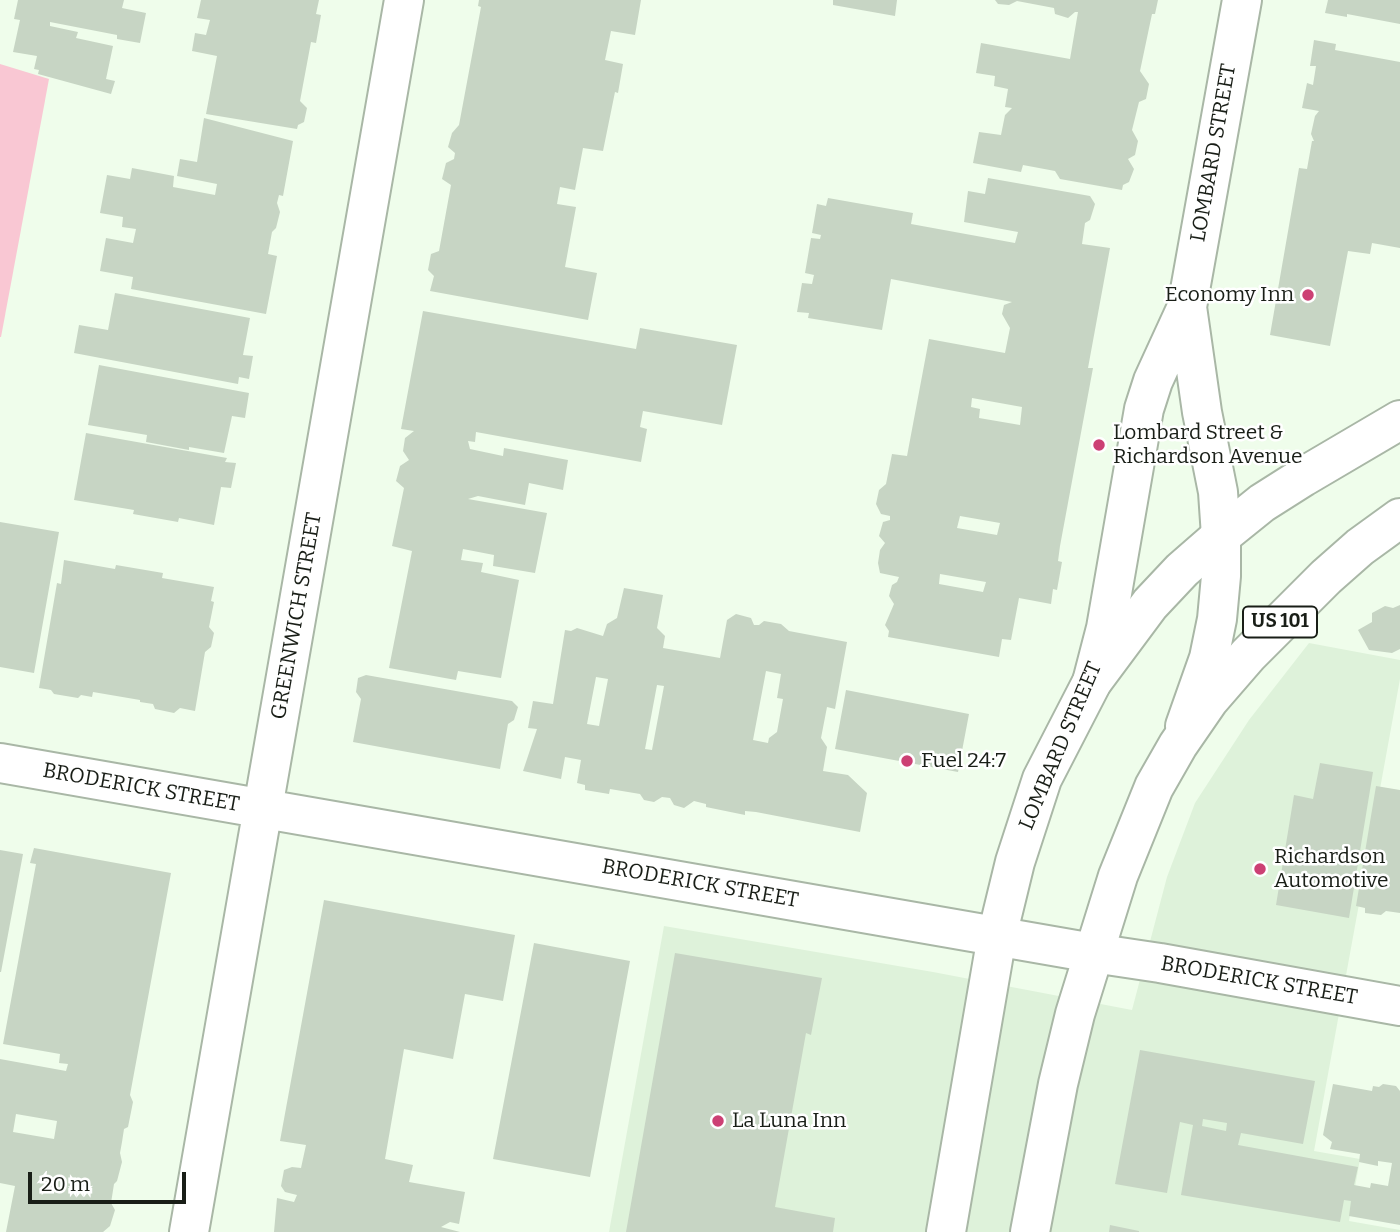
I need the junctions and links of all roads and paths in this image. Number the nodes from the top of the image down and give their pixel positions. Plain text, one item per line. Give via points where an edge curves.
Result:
1 (404, 0) edge
2 (1242, 0) edge
3 (1187, 307) junction
4 (1400, 420) edge
5 (1400, 518) edge
6 (1221, 536) junction
7 (1092, 682) junction
8 (1178, 745) junction
9 (0, 763) edge
10 (263, 809) junction
11 (997, 936) junction
12 (1093, 953) junction
13 (1400, 1006) edge
14 (189, 1232) edge
15 (946, 1232) edge
16 (1030, 1232) edge

1 - 10 main road, GREENWICH STREET
2 - 3 main road, LOMBARD STREET
3 - 6 main road, LOMBARD STREET
3 - 7 main road, LOMBARD STREET via 1144,409 1106,628
4 - 6 main road via 1262,503
5 - 8 main road, US 101 via 1360,547 1291,610 1209,700
6 - 7 main road via 1150,604
6 - 8 main road, LOMBARD STREET via 1217,620 1209,658
7 - 11 main road, LOMBARD STREET via 1042,779 1014,862
8 - 12 main road, LOMBARD STREET / US 101 via 1132,839
9 - 10 main road, BRODERICK STREET
10 - 11 main road, BRODERICK STREET
10 - 14 main road, GREENWICH STREET
11 - 12 main road, BRODERICK STREET
11 - 15 main road, LOMBARD STREET
12 - 13 main road, BRODERICK STREET
12 - 16 main road, LOMBARD STREET / US 101 via 1058,1084

